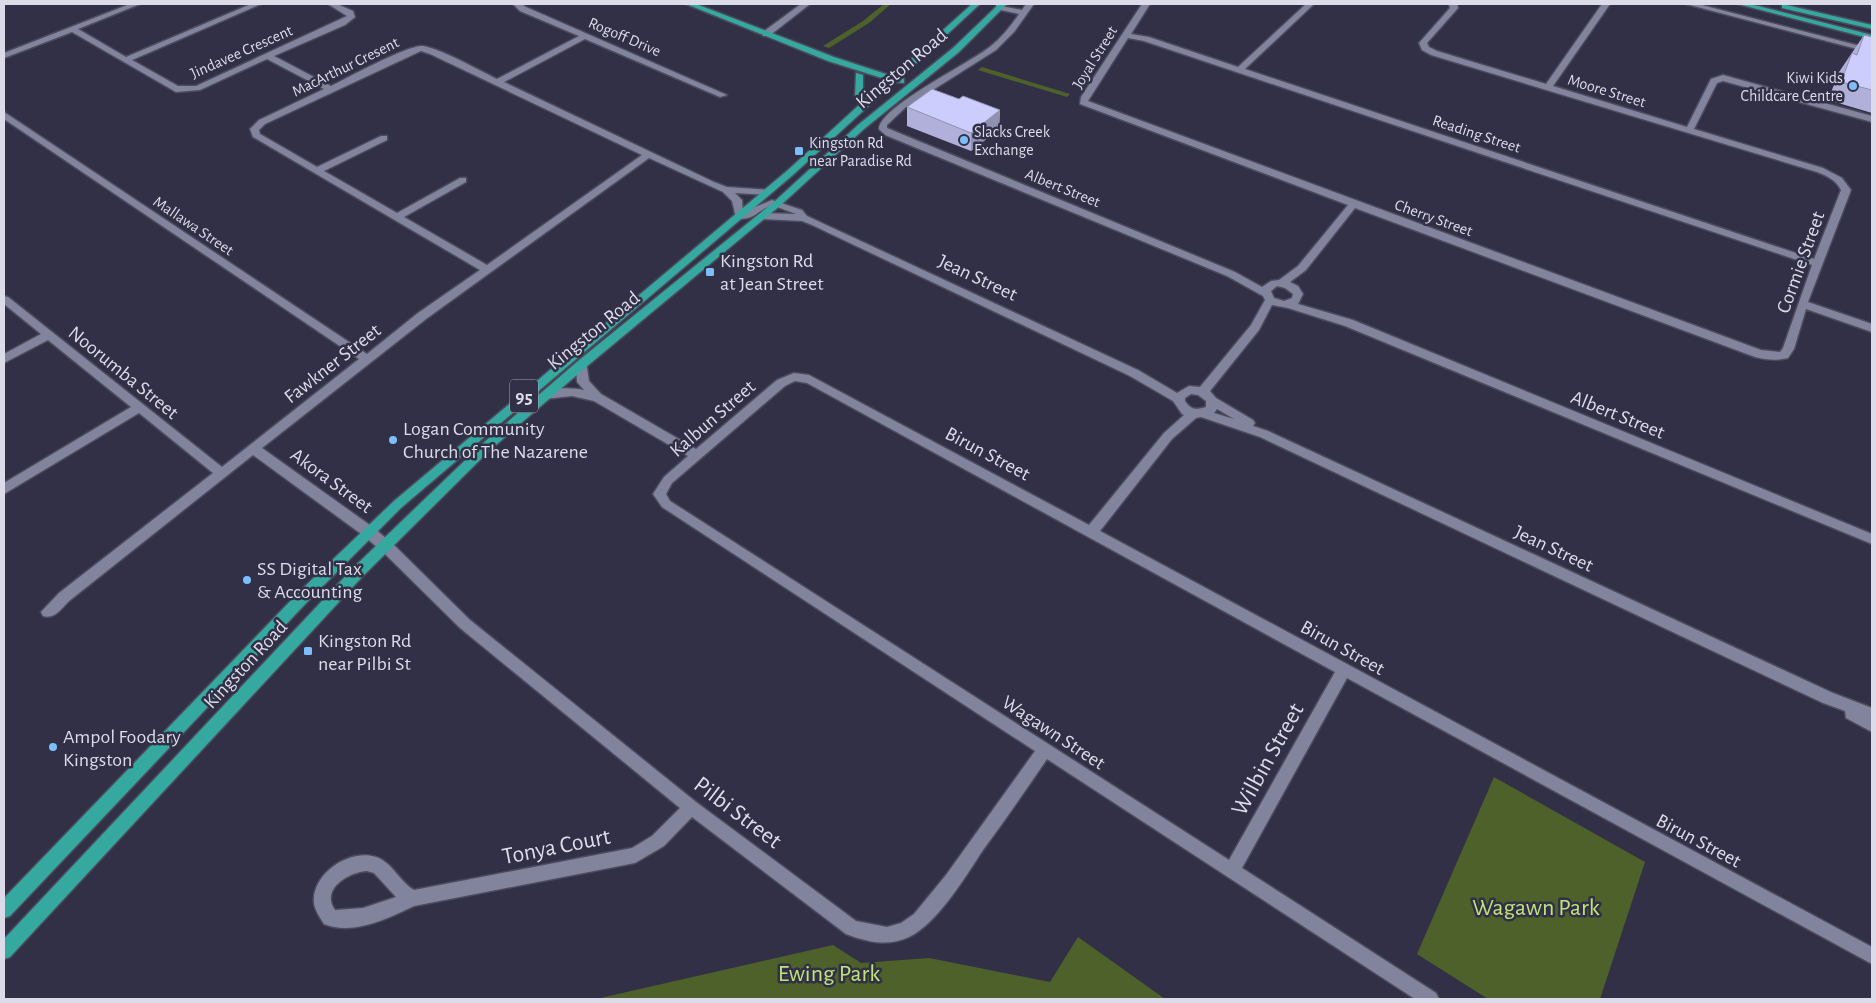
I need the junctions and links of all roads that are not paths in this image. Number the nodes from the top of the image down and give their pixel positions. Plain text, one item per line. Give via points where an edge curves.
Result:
1 (136, 4) edge
2 (257, 4) edge
3 (332, 4) edge
4 (517, 4) edge
5 (690, 4) edge
6 (806, 4) edge
7 (976, 4) edge
8 (1030, 4) edge
9 (1146, 4) edge
10 (1310, 4) edge
11 (1453, 4) edge
12 (1606, 4) edge
13 (1690, 4) edge
14 (1742, 4) edge
15 (1775, 4) edge
16 (1001, 5) edge
17 (1023, 13) junction
18 (1872, 27) edge
19 (72, 29) junction
20 (766, 34) junction
21 (1126, 35) junction
22 (586, 36) junction
23 (1872, 37) edge
24 (1872, 51) edge
25 (4, 56) edge
26 (268, 56) junction
27 (126, 60) junction
28 (907, 67) junction
29 (1240, 70) junction
30 (858, 71) junction
31 (498, 82) junction
32 (891, 82) junction
33 (909, 88) junction
34 (1548, 88) junction
35 (331, 89) junction
36 (723, 95) dead end
37 (1083, 102) joint
38 (864, 106) junction
39 (4, 115) edge
40 (1872, 119) edge
41 (1689, 131) junction
42 (384, 138) dead end
43 (647, 154) junction
44 (317, 171) junction
45 (1836, 177) joint
46 (463, 180) dead end
47 (726, 190) junction
48 (767, 192) junction
49 (778, 203) junction
50 (1354, 204) junction
51 (739, 216) junction
52 (762, 216) junction
53 (397, 217) junction
54 (804, 218) junction
55 (1817, 263) junction
56 (1302, 268) junction
57 (486, 269) junction
58 (1296, 292) junction
59 (1276, 295) junction
60 (4, 299) edge
61 (1802, 304) junction
62 (1349, 322) junction
63 (1872, 328) edge
64 (48, 335) junction
65 (1776, 357) joint
66 (4, 359) edge
67 (367, 359) junction
68 (582, 364) junction
69 (794, 377) joint
70 (1203, 392) junction
71 (545, 395) junction
72 (597, 397) junction
73 (1212, 401) junction
74 (1189, 405) junction
75 (139, 408) junction
76 (1264, 434) junction
77 (254, 449) junction
78 (697, 455) junction
79 (221, 473) junction
80 (4, 489) edge
81 (659, 494) joint
82 (369, 532) junction
83 (1091, 532) junction
84 (1872, 539) edge
85 (385, 545) junction
86 (48, 612) dead end
87 (1344, 670) junction
88 (1828, 698) junction
89 (1872, 714) edge
90 (1872, 725) edge
91 (1045, 750) junction
92 (691, 807) junction
93 (1232, 871) junction
94 (413, 898) junction
95 (4, 910) edge
96 (4, 951) edge
97 (1872, 956) edge
98 (1430, 999) edge

1 - 19 street
2 - 27 street
3 - 26 street, Jindavee Crescent via 350,13 350,17
4 - 22 street, Rogoff Drive
5 - 20 main road
6 - 20 street
7 - 28 main road, Kingston Road
8 - 17 street
9 - 21 street, Joyal Street
10 - 29 street
11 - 34 street, Moore Street via 1454,8 1422,43 1425,48
12 - 34 street
13 - 24 street
14 - 23 main road
15 - 18 main road
16 - 17 street
16 - 33 main road, Kingston Road via 956,50
17 - 59 street, Albert Street via 993,49 907,104 886,121 883,128
19 - 25 street
19 - 27 street, Jindavee Crescent
20 - 30 main road via 831,59 838,66
21 - 29 street, Reading Street
21 - 37 street, Joyal Street
22 - 31 street
22 - 36 street, Rogoff Drive
26 - 27 street, Jindavee Crescent via 197,88 183,90
26 - 35 street
28 - 30 main road
28 - 32 main road, Kingston Road
29 - 55 street, Reading Street
30 - 32 main road
30 - 38 main road via 859,96
31 - 35 street, MacArthur Cresent via 421,48
31 - 43 street, MacArthur Cresent
32 - 33 main road
32 - 38 main road, Kingston Road / 95
33 - 49 main road, Kingston Road / 95
34 - 41 street, Moore Street
35 - 44 street, MacArthur Cresent via 262,122 254,129 256,135
37 - 50 street, Cherry Street
38 - 48 main road, Kingston Road / 95
39 - 67 street, Mallawa Street
40 - 41 street via 1722,78 1714,81
41 - 45 street, Moore Street
42 - 44 street
43 - 47 street, MacArthur Cresent
43 - 57 street, Fawkner Street
44 - 53 street, MacArthur Cresent
45 - 55 street, Cormie Street via 1846,190
46 - 53 street
47 - 48 street, MacArthur Cresent
47 - 51 street via 737,200
48 - 51 main road, Kingston Road / 95
49 - 51 street via 766,204 752,214
49 - 52 main road, Kingston Road / 95
49 - 54 street, Jean Street via 799,212
50 - 56 street
50 - 65 street, Cherry Street via 1759,354
51 - 82 main road, Kingston Road / 95 via 443,465
52 - 54 street, Jean Street
52 - 68 main road, Kingston Road / 95
53 - 57 street, MacArthur Cresent
54 - 74 street, Jean Street via 1134,372
55 - 61 street, Cormie Street
56 - 58 street
56 - 59 street
57 - 67 street, Fawkner Street
58 - 59 street, Albert Street
58 - 59 street via 1295,302
58 - 62 street, Albert Street
59 - 62 street, Albert Street
59 - 70 street
60 - 64 street, Noorumba Street
61 - 63 street
61 - 65 street, Cormie Street via 1788,349 1784,355
62 - 84 street, Albert Street
64 - 66 street
64 - 75 street, Noorumba Street
67 - 77 street, Fawkner Street
68 - 71 main road, Kingston Road / 95
68 - 72 street via 583,382
69 - 78 street, Kalbun Street via 781,383
69 - 83 street, Birun Street via 809,379
70 - 73 street, Jean Street
70 - 74 street via 1192,390
71 - 72 street via 572,392
71 - 85 main road, Kingston Road / 95
72 - 78 street
73 - 74 street via 1211,409
73 - 76 street, Jean Street
74 - 76 street, Jean Street
74 - 83 street
75 - 79 street, Noorumba Street
75 - 80 street
76 - 88 street, Jean Street
77 - 79 street, Fawkner Street
77 - 82 street, Akora Street
78 - 81 street, Kalbun Street via 668,480
79 - 86 street, Fawkner Street
81 - 91 street, Wagawn Street via 666,504
82 - 85 street, Akora Street
82 - 95 main road, Kingston Road / 95
83 - 87 street, Birun Street
85 - 92 street, Pilbi Street via 465,624
85 - 96 main road, Kingston Road / 95
87 - 93 street, Wilbin Street
87 - 97 street, Birun Street
88 - 89 street, Jean Street
88 - 90 street, Jean Street
91 - 92 street, Pilbi Street via 952,881 920,920 905,930 887,935 852,928
91 - 93 street, Wagawn Street
92 - 94 street, Tonya Court via 658,841 635,855
93 - 98 street, Wagawn Street
94 - 94 street, Tonya Court via 383,912 352,920 330,918 322,906 322,892 330,881 343,869 361,862 375,865

